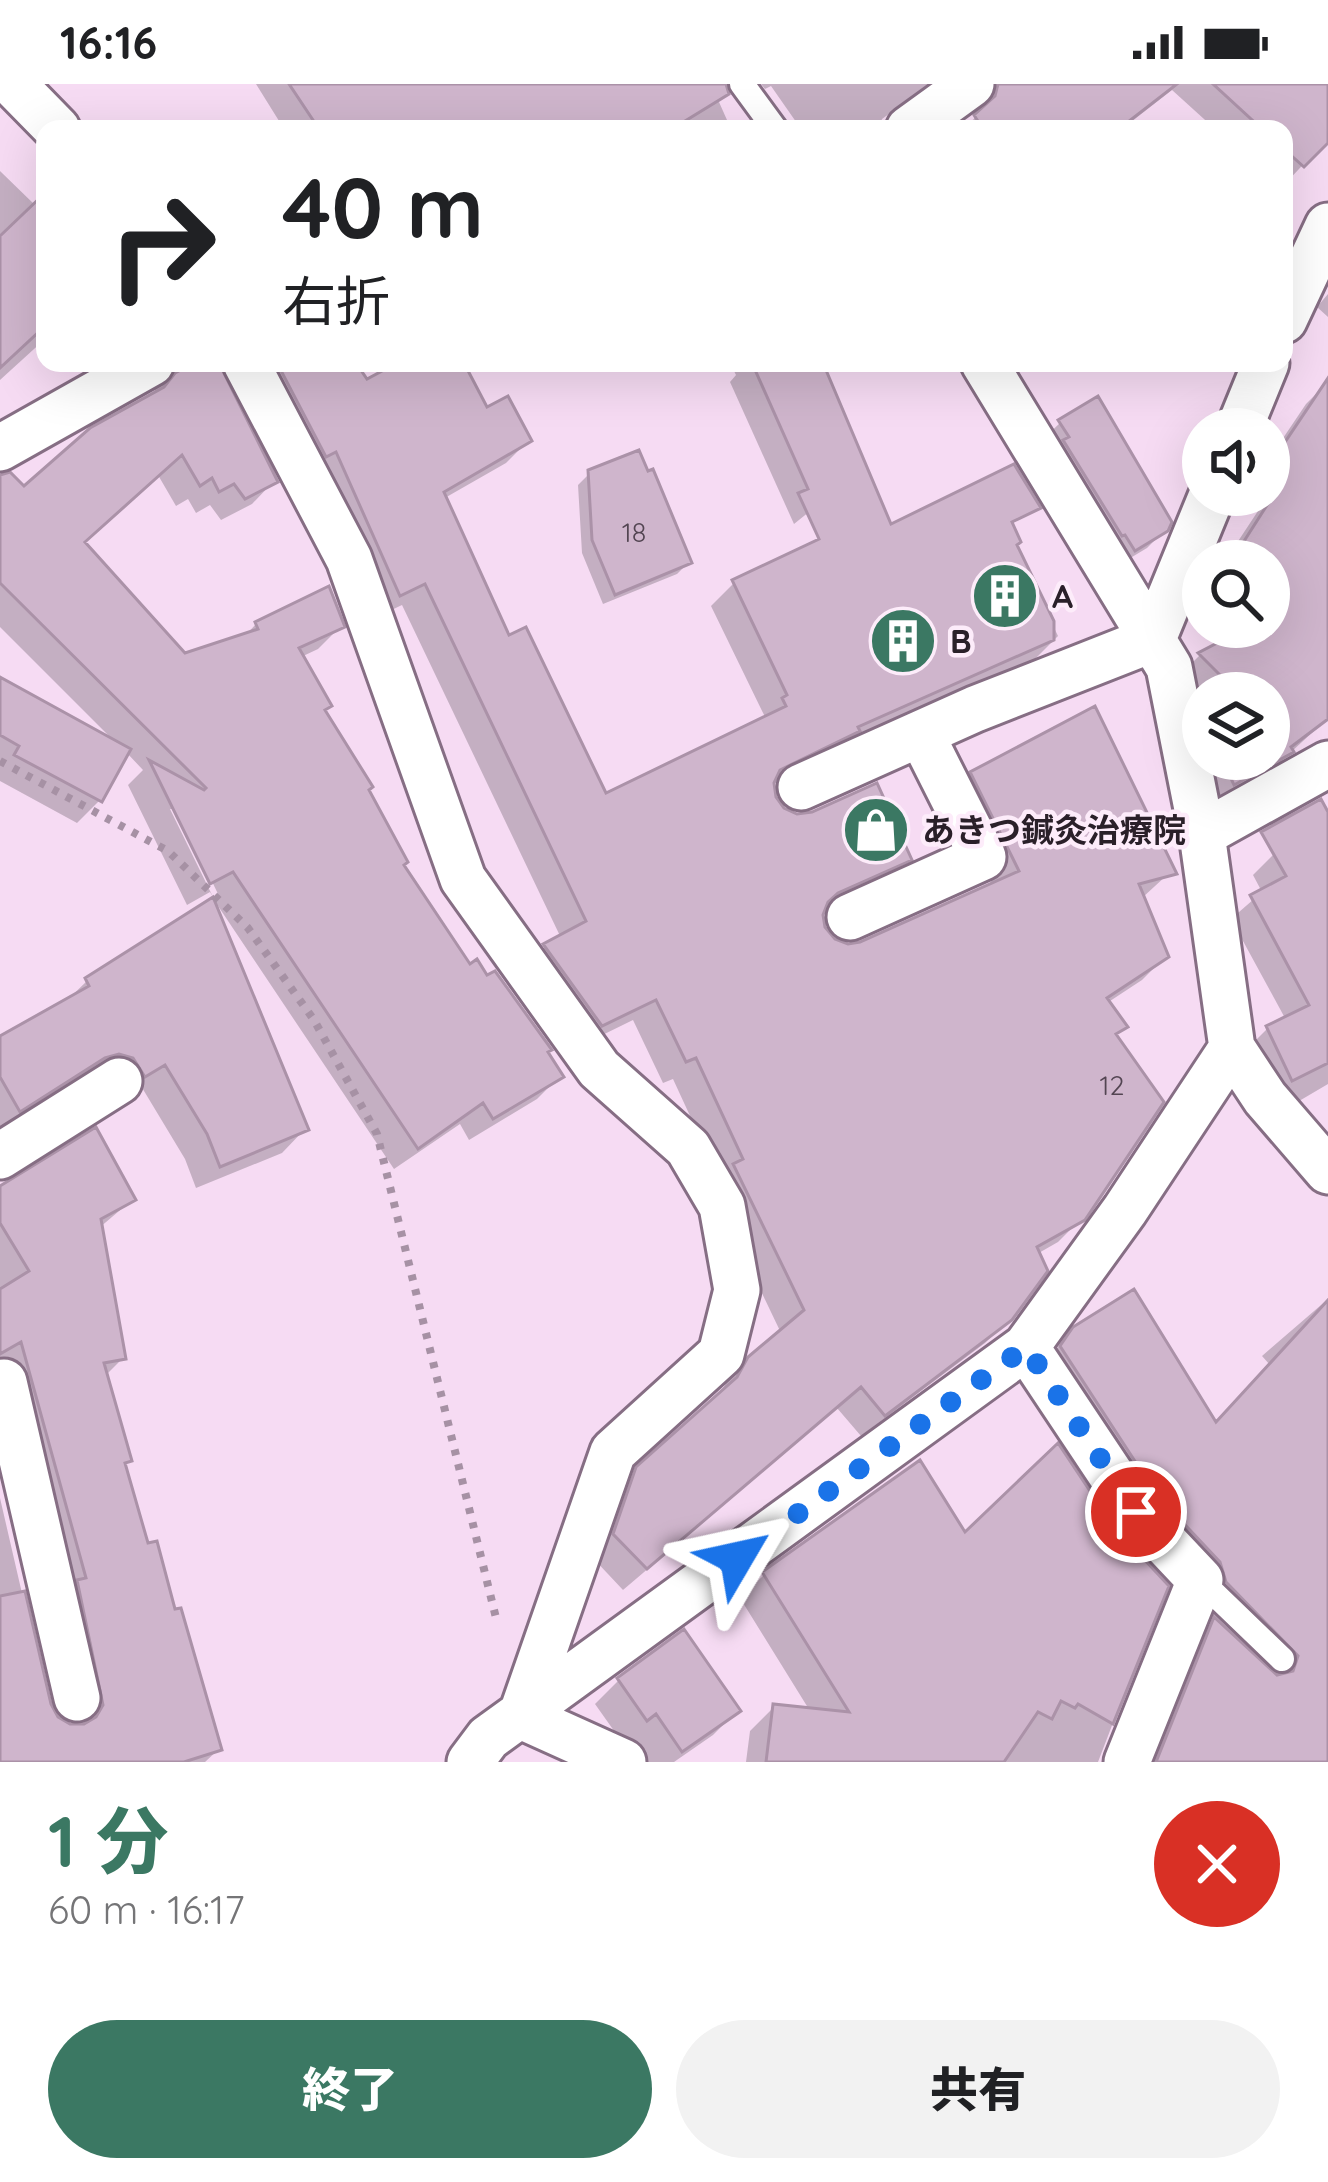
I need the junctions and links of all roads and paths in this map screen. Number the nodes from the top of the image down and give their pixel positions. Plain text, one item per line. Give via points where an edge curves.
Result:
1 (13, 84) edge
2 (742, 84) edge
3 (971, 84) edge
4 (48, 120) edge
5 (768, 120) edge
6 (921, 120) edge
7 (1328, 226) edge
8 (1293, 301) edge
9 (135, 372) edge
10 (251, 372) edge
11 (990, 372) edge
12 (1262, 372) edge
13 (1248, 408) edge
14 (0, 448) edge
15 (1203, 516) edge
16 (1153, 639) junction
17 (921, 734) junction
18 (0, 761) edge
19 (1328, 764) edge
20 (801, 787) dead end
21 (1202, 833) junction
22 (850, 917) dead end
23 (1232, 1048) junction
24 (119, 1081) dead end
25 (0, 1156) edge
26 (1328, 1172) edge
27 (1026, 1347) junction
28 (4, 1382) dead end
29 (20, 1546) edge
30 (1200, 1580) junction
31 (498, 1623) dead end
32 (1282, 1660) dead end
33 (76, 1698) dead end
34 (521, 1716) junction
35 (470, 1762) edge
36 (623, 1762) edge
37 (1127, 1762) edge

1 - 4 street
2 - 5 lane
3 - 6 street
7 - 8 street
9 - 14 street
10 - 34 street via 349,559 463,878 599,1069 688,1148 722,1207 737,1290 721,1354 613,1452
11 - 16 street
12 - 13 street
15 - 16 street
16 - 17 street
16 - 21 street via 1169,668
17 - 20 street
17 - 22 street via 982,857
18 - 31 path via 168,851 248,928 314,1021 377,1134
19 - 21 street
21 - 23 street
23 - 26 street
23 - 27 street
24 - 25 street
27 - 30 street via 1136,1512
27 - 34 street
28 - 29 street
29 - 33 street
30 - 32 lane
30 - 37 street
34 - 35 street
34 - 36 street

